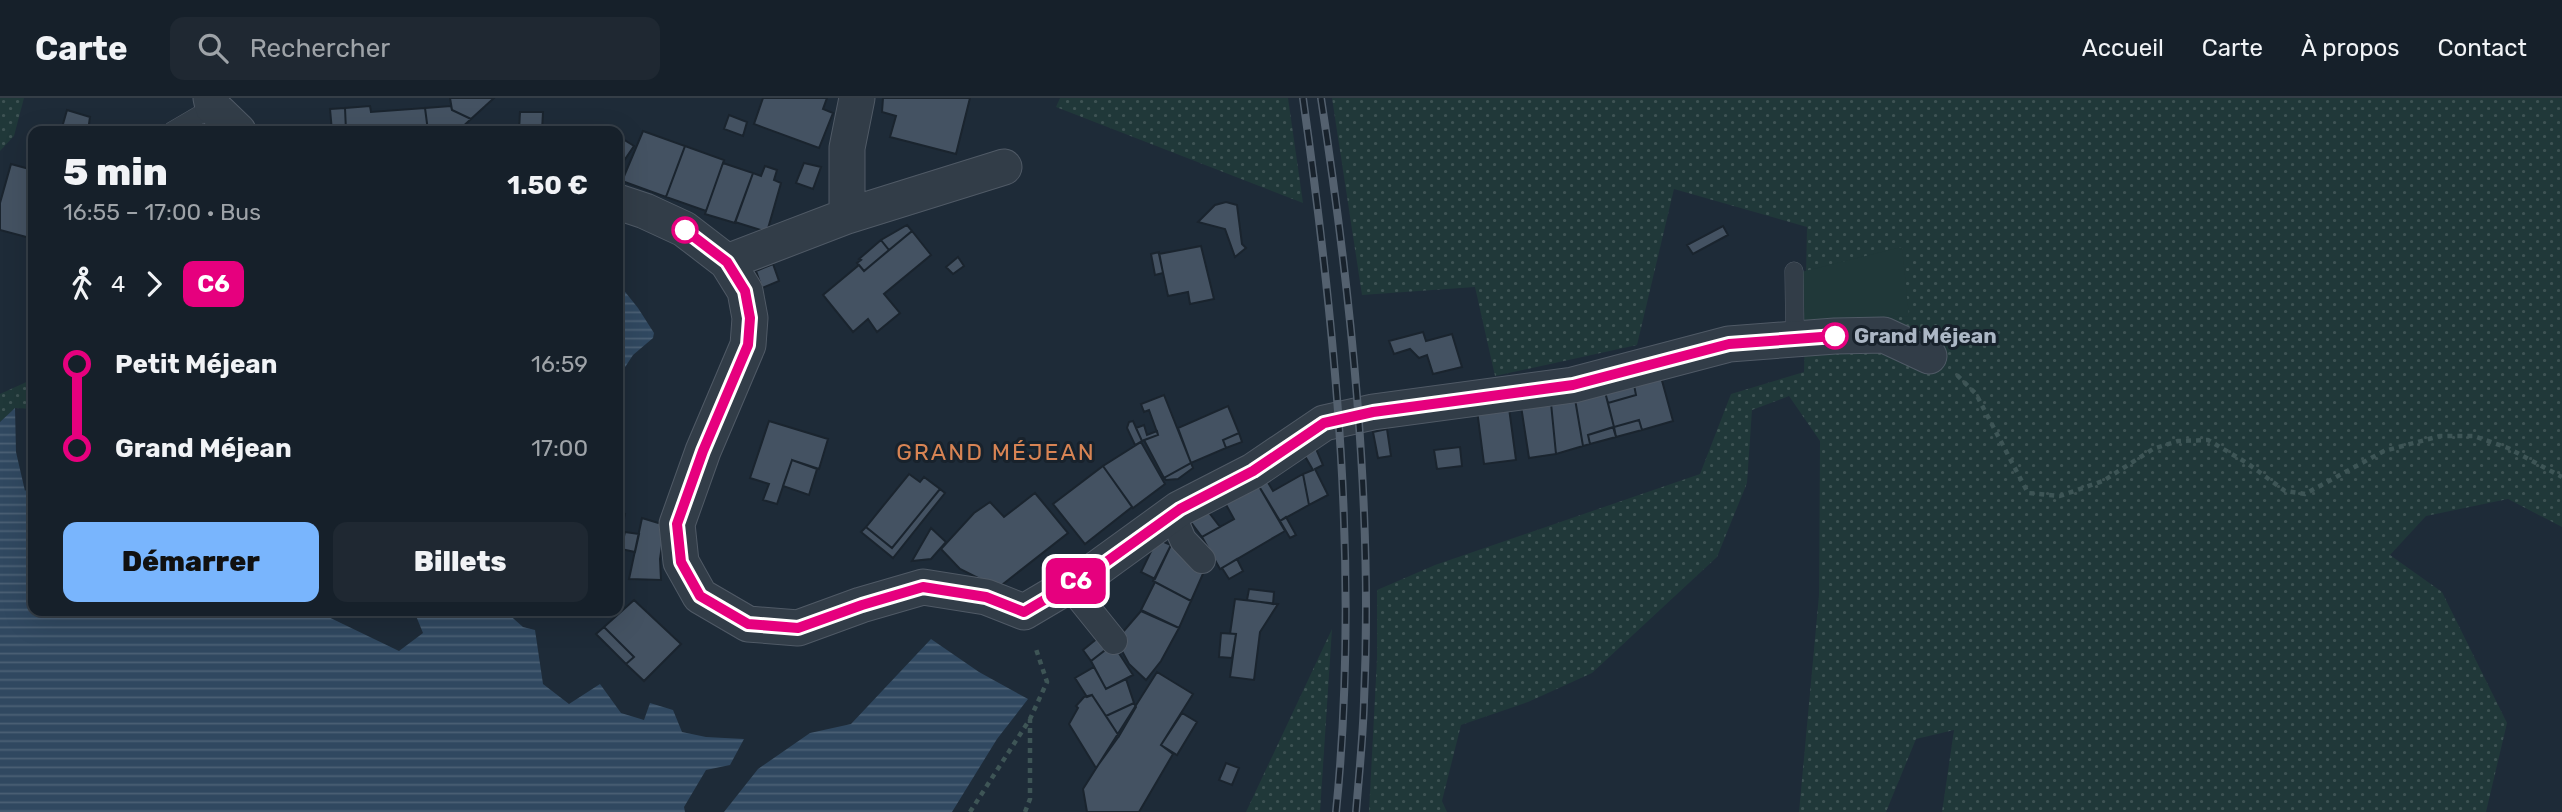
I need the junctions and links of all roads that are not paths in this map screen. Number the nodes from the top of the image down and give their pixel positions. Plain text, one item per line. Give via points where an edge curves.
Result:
1 (857, 98) edge
2 (212, 103) edge
3 (179, 126) edge
4 (233, 126) edge
5 (1004, 167) dead end
6 (623, 204) edge
7 (847, 216) junction
8 (727, 262) junction
9 (1794, 271) dead end
10 (1795, 339) junction
11 (1928, 356) road end
12 (1172, 514) junction
13 (1202, 559) dead end
14 (1069, 585) junction
15 (1114, 641) dead end

1 - 7 street via 847,148
2 - 3 lane
2 - 4 street
5 - 7 street
6 - 8 street via 684,229
7 - 8 street
8 - 14 street via 745,291 748,345 677,524 681,562 700,596 748,624 798,628 923,587 986,597 1024,612
9 - 10 lane
10 - 11 street via 1884,335
10 - 12 street via 1729,344 1573,385 1324,423 1253,471
12 - 13 street via 1183,540
12 - 14 street
14 - 15 street

